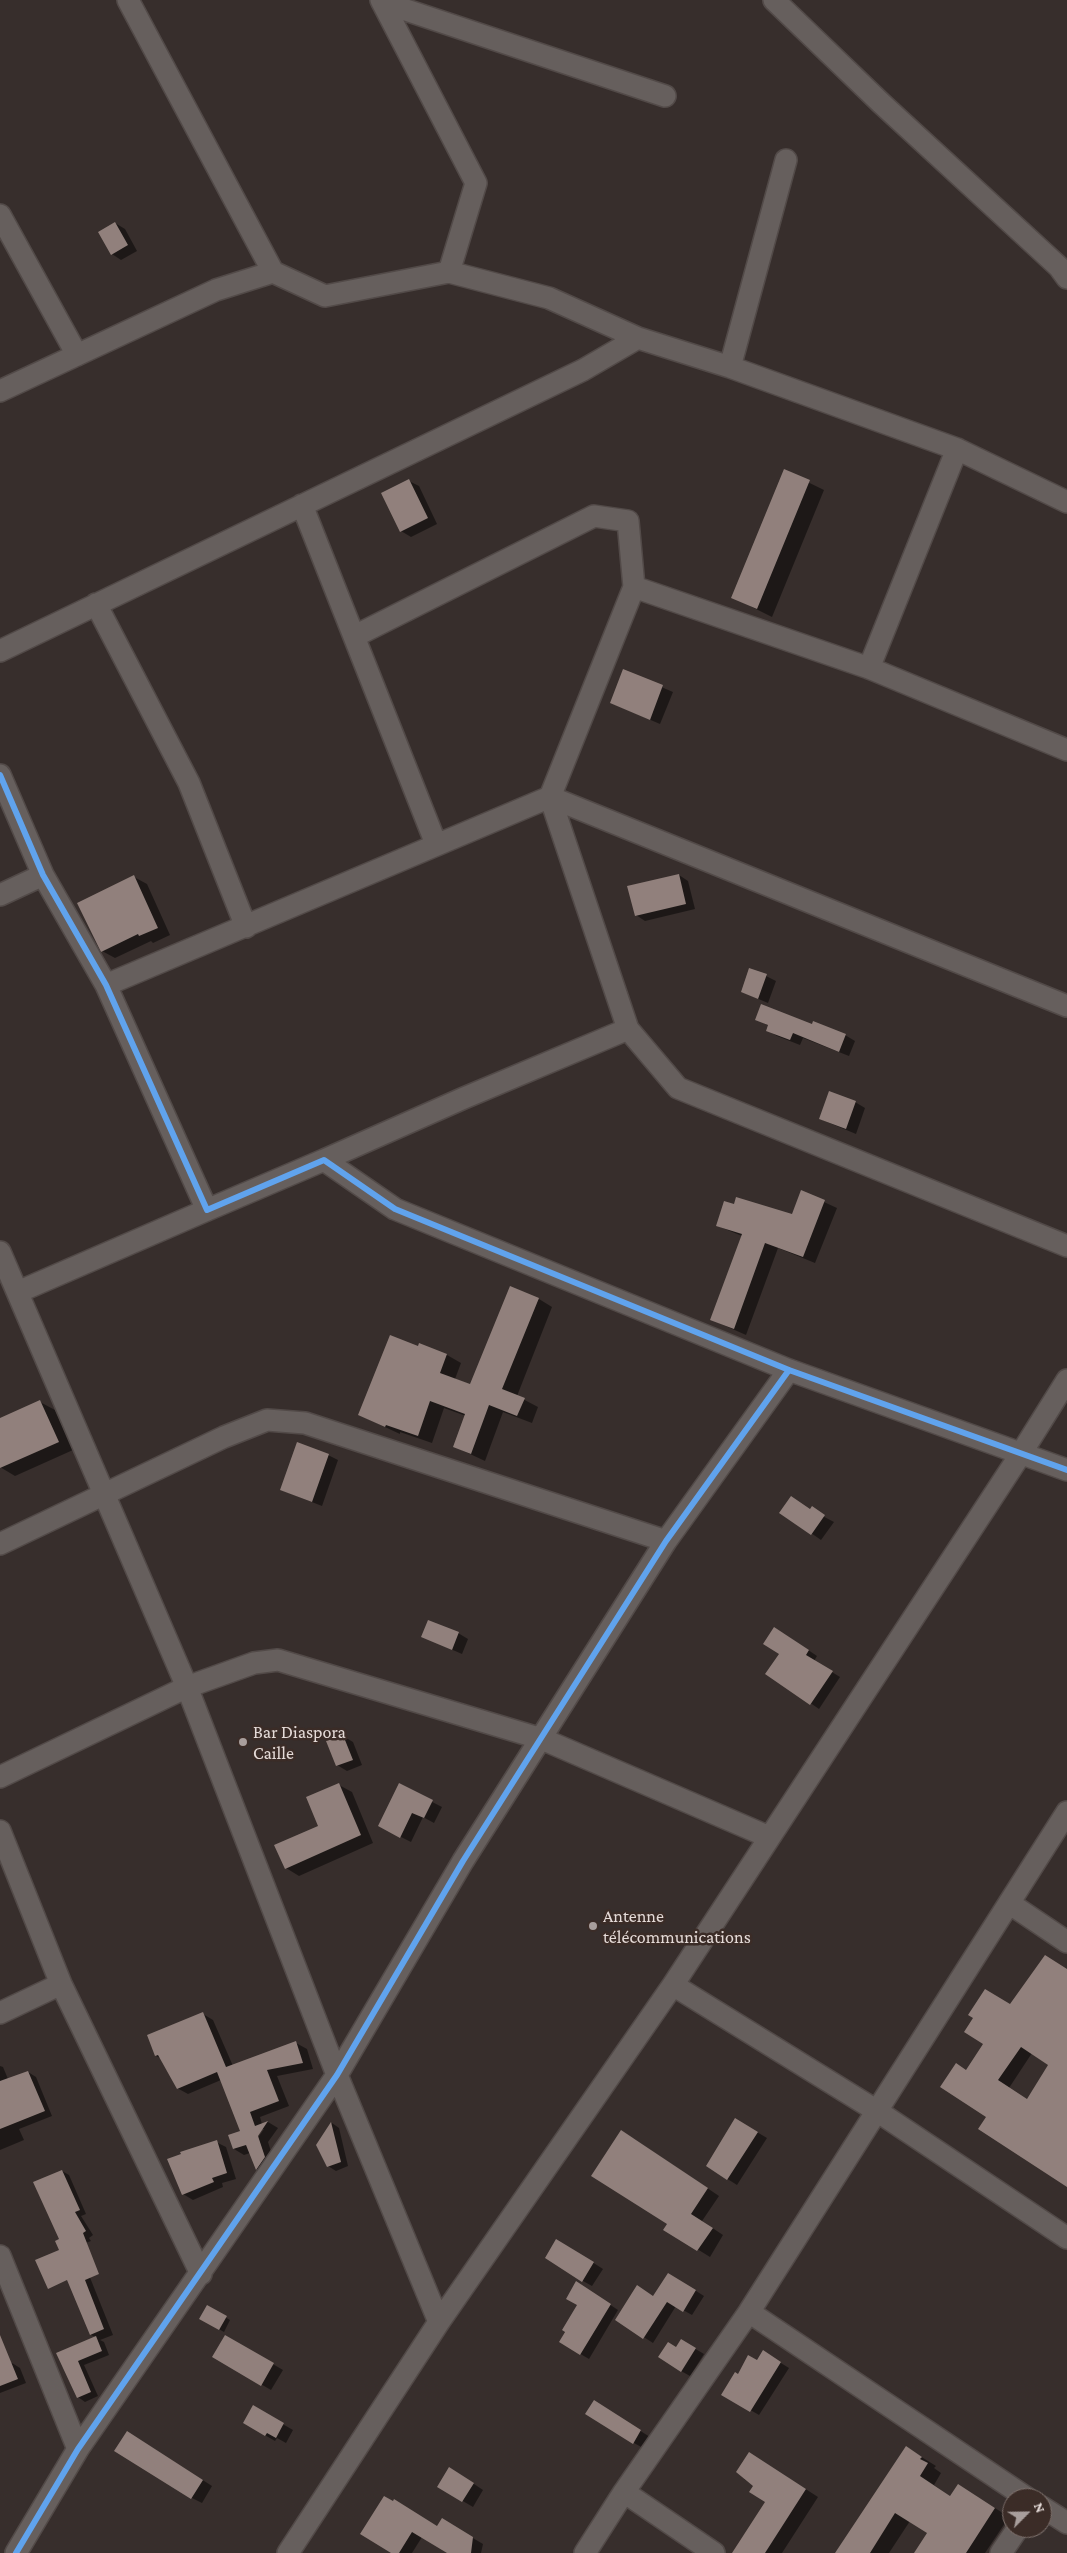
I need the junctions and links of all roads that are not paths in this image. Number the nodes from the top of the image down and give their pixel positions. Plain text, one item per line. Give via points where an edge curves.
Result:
1 (128, 0) edge
2 (774, 0) edge
3 (382, 1) edge
4 (665, 96) dead end
5 (786, 160) dead end
6 (0, 215) edge
7 (273, 272) junction
8 (449, 272) junction
9 (1067, 278) edge
10 (638, 338) junction
11 (78, 355) junction
12 (730, 367) junction
13 (0, 391) edge
14 (957, 449) junction
15 (1067, 502) edge
16 (302, 505) junction
17 (634, 587) junction
18 (96, 604) junction
19 (354, 636) junction
20 (0, 651) edge
21 (869, 668) junction
22 (1067, 750) edge
23 (0, 775) edge
24 (550, 797) junction
25 (436, 844) junction
26 (43, 875) junction
27 (0, 895) edge
28 (246, 927) junction
29 (106, 985) junction
30 (1067, 1006) edge
31 (628, 1029) junction
32 (324, 1160) junction
33 (207, 1210) junction
34 (1067, 1246) edge
35 (0, 1252) edge
36 (18, 1292) junction
37 (789, 1370) junction
38 (1067, 1380) edge
39 (1022, 1452) junction
40 (1067, 1470) edge
41 (104, 1496) junction
42 (666, 1541) junction
43 (0, 1544) edge
44 (187, 1687) junction
45 (542, 1739) junction
46 (0, 1777) edge
47 (1067, 1812) edge
48 (0, 1832) edge
49 (769, 1837) junction
50 (1010, 1903) junction
51 (1067, 1942) edge
52 (62, 1984) junction
53 (673, 1984) junction
54 (0, 2013) edge
55 (337, 2075) junction
56 (877, 2111) junction
57 (1067, 2238) edge
58 (0, 2256) edge
59 (201, 2274) junction
60 (749, 2312) junction
61 (439, 2322) junction
62 (78, 2449) junction
63 (1013, 2488) edge
64 (624, 2492) junction
65 (1052, 2514) edge
66 (1067, 2523) edge
67 (1011, 2538) edge
68 (16, 2553) edge
69 (288, 2553) edge
70 (585, 2553) edge
71 (714, 2553) edge
72 (1001, 2553) edge

1 - 7 street
2 - 9 street via 1059,266
3 - 4 street
3 - 8 street via 476,183
5 - 12 street
6 - 11 street
7 - 8 street via 325,296
7 - 11 street via 216,290
8 - 10 street via 549,298
10 - 12 street
10 - 16 street via 583,370
11 - 13 street
12 - 14 street
14 - 15 street
14 - 21 street
16 - 18 street
16 - 19 street
17 - 19 street via 628,521 594,516
17 - 21 street
17 - 24 street
18 - 20 street
18 - 28 street via 189,783
19 - 25 street
21 - 22 street
23 - 26 street
24 - 25 street
24 - 30 street
24 - 31 street
25 - 28 street
26 - 27 street
26 - 29 street
28 - 29 street
29 - 33 street
31 - 32 street
31 - 34 street via 678,1088
32 - 33 street
32 - 37 street via 396,1209
33 - 36 street
35 - 36 street
36 - 41 street
37 - 39 street
37 - 42 street
38 - 39 street
39 - 40 street
39 - 49 street
41 - 42 street via 224,1437 267,1420 305,1422
41 - 43 street
41 - 44 street
42 - 45 street
44 - 45 street via 254,1664 278,1660
44 - 46 street
44 - 55 street
45 - 49 street
45 - 55 street via 463,1861
47 - 50 street
48 - 52 street
49 - 53 street
50 - 51 street
50 - 56 street
52 - 54 street
52 - 59 street
53 - 56 street
53 - 61 street
55 - 59 street
55 - 61 street
56 - 57 street
56 - 60 street
58 - 62 street
59 - 62 street
60 - 63 street
60 - 64 street
61 - 69 street
62 - 68 street
64 - 70 street
64 - 71 street
65 - 66 street
67 - 72 street

